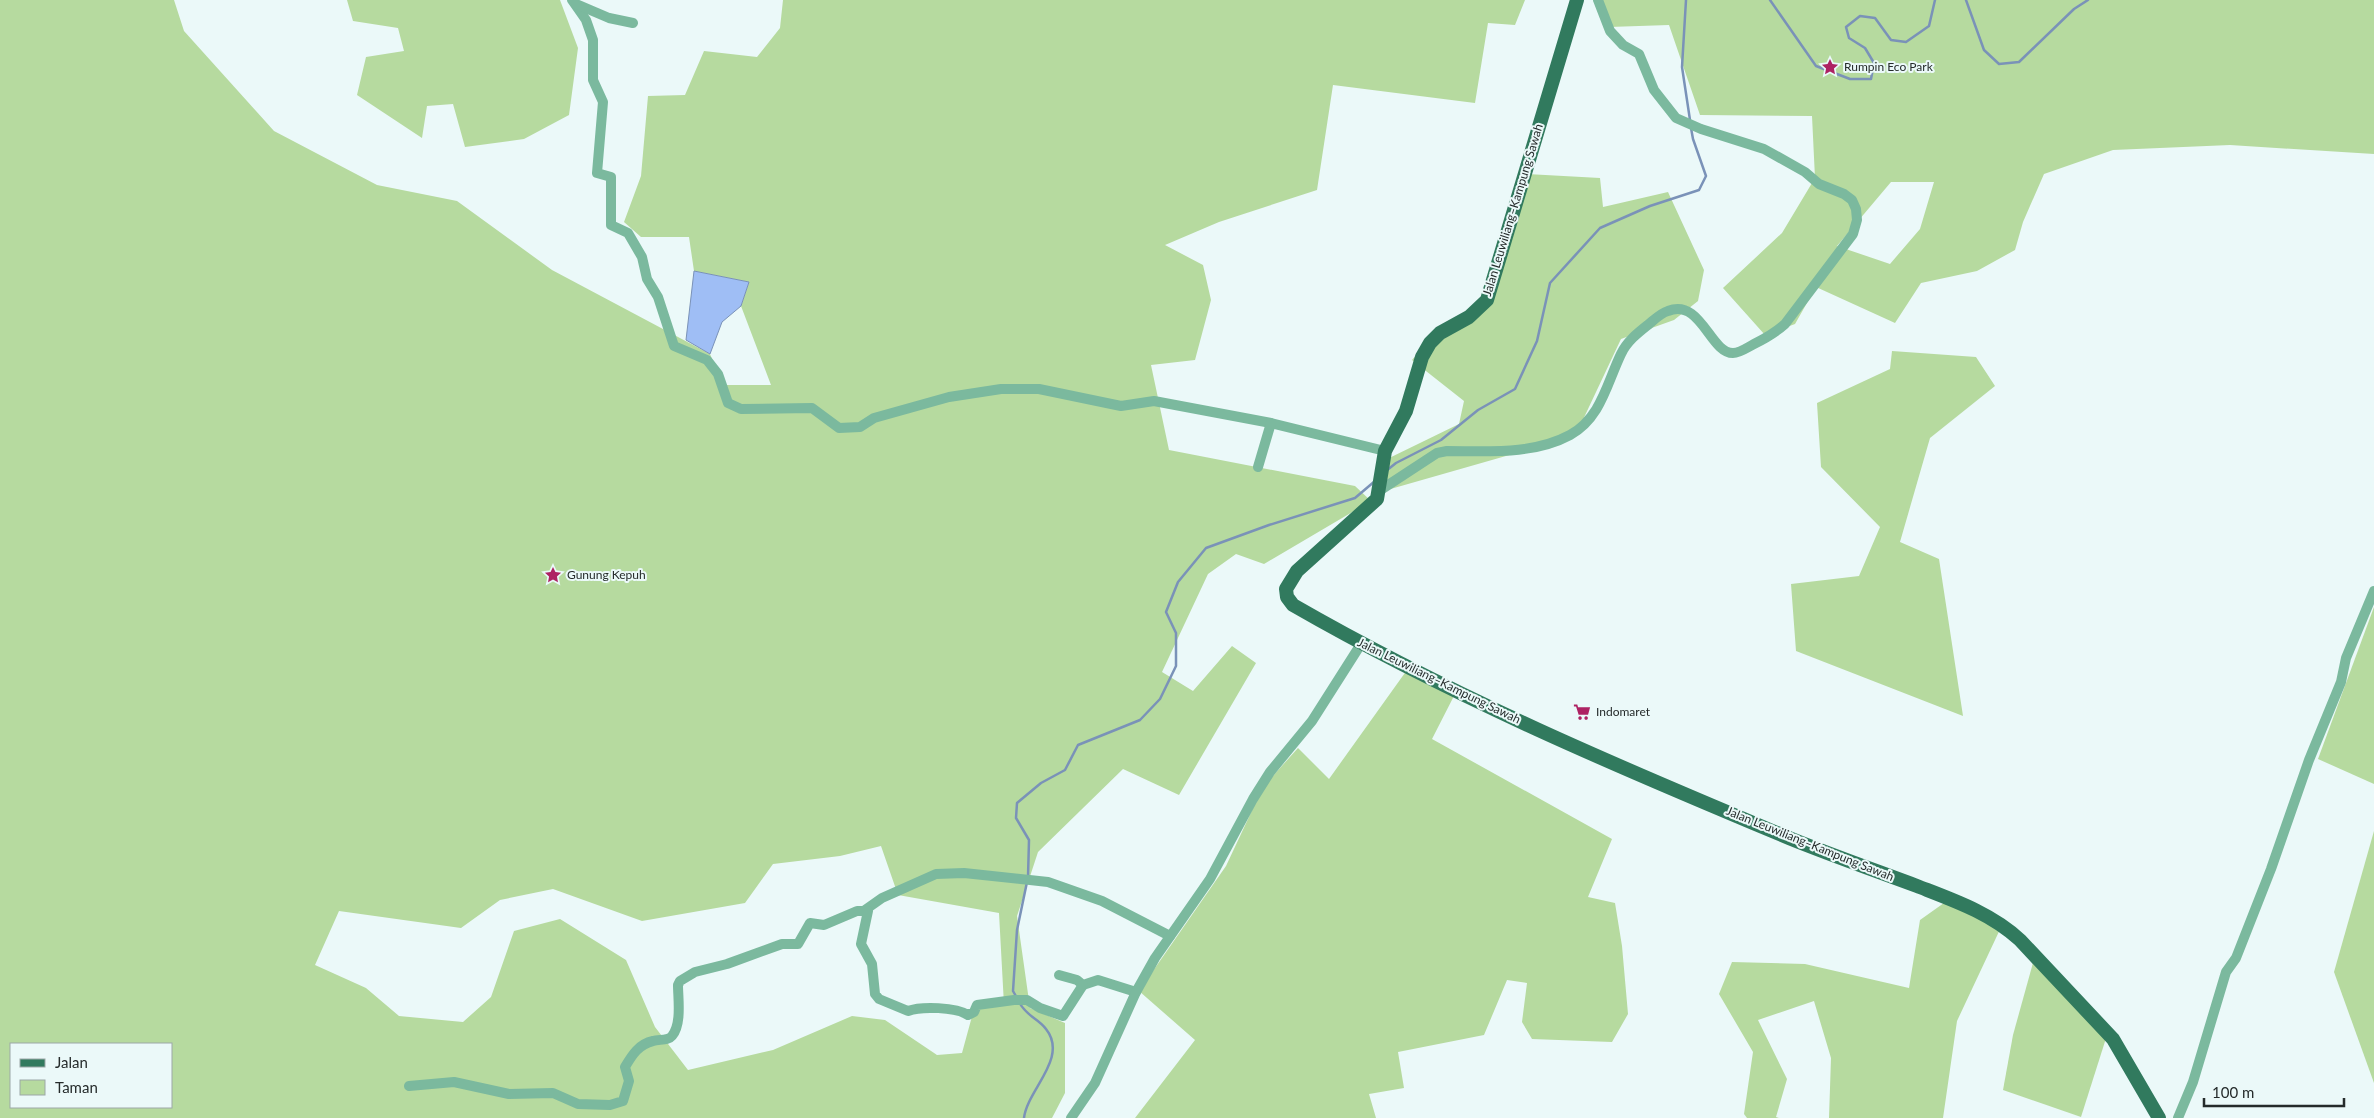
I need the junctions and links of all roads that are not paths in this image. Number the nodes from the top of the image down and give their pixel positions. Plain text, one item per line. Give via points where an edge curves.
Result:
1 (1577, 0) edge
2 (1598, 0) edge
3 (574, 2) edge
4 (632, 23) dead end
5 (1271, 423) junction
6 (1385, 451) junction
7 (1258, 467) dead end
8 (1380, 489) junction
9 (2374, 591) edge
10 (1361, 644) junction
11 (865, 910) junction
12 (1170, 936) junction
13 (1058, 974) dead end
14 (1083, 985) junction
15 (1136, 992) junction
16 (409, 1086) dead end
17 (1071, 1118) edge
18 (2159, 1118) edge
19 (2178, 1118) edge

1 - 6 main road, Jalan Leuwiliang–Kampung Sawah via 1486,300 1469,317 1440,333 1430,343 1422,357 1406,411
2 - 8 street via 1610,30 1639,54 1654,90 1676,118 1764,149 1805,172 1819,184 1844,194 1856,209 1853,234 1774,334 1731,353 1718,345 1694,316 1673,309 1665,312 1627,344 1597,409 1568,437 1523,450 1447,451
3 - 4 street via 609,18
3 - 5 street via 586,20 593,40 594,80 603,102 597,173 611,177 611,225 628,233 642,257 647,279 658,297 674,346 707,360 718,374 728,403 741,410 812,408 839,428 860,427 874,418 949,397 1001,389 1039,389 1121,406 1154,401
5 - 6 street
5 - 7 street
6 - 8 main road, Jalan Leuwiliang–Kampung Sawah
8 - 10 main road, Jalan Leuwiliang–Kampung Sawah via 1372,506 1297,571 1286,589 1287,597 1294,605
9 - 19 street via 2346,658 2271,869 2236,958 2226,972 2193,1082
10 - 12 street via 1312,721 1270,772 1210,879
10 - 18 main road, Jalan Leuwiliang–Kampung Sawah via 1583,751 1788,838 1962,904 1993,920 2020,940 2113,1039
11 - 12 street via 882,898 936,874 964,873 1048,882 1082,893
11 - 14 street via 868,915 861,944 872,964 873,988 879,999 908,1011 915,1008 949,1009 968,1015 977,1005 1027,1000 1063,1016
11 - 16 street via 824,925 810,923 798,944 782,944 695,972 680,981 679,1013 674,1034 635,1051 625,1067 629,1082 623,1101 610,1105 578,1104 553,1093 509,1094 454,1082
12 - 15 street
13 - 14 street
14 - 15 street via 1098,980
15 - 17 street via 1095,1083

